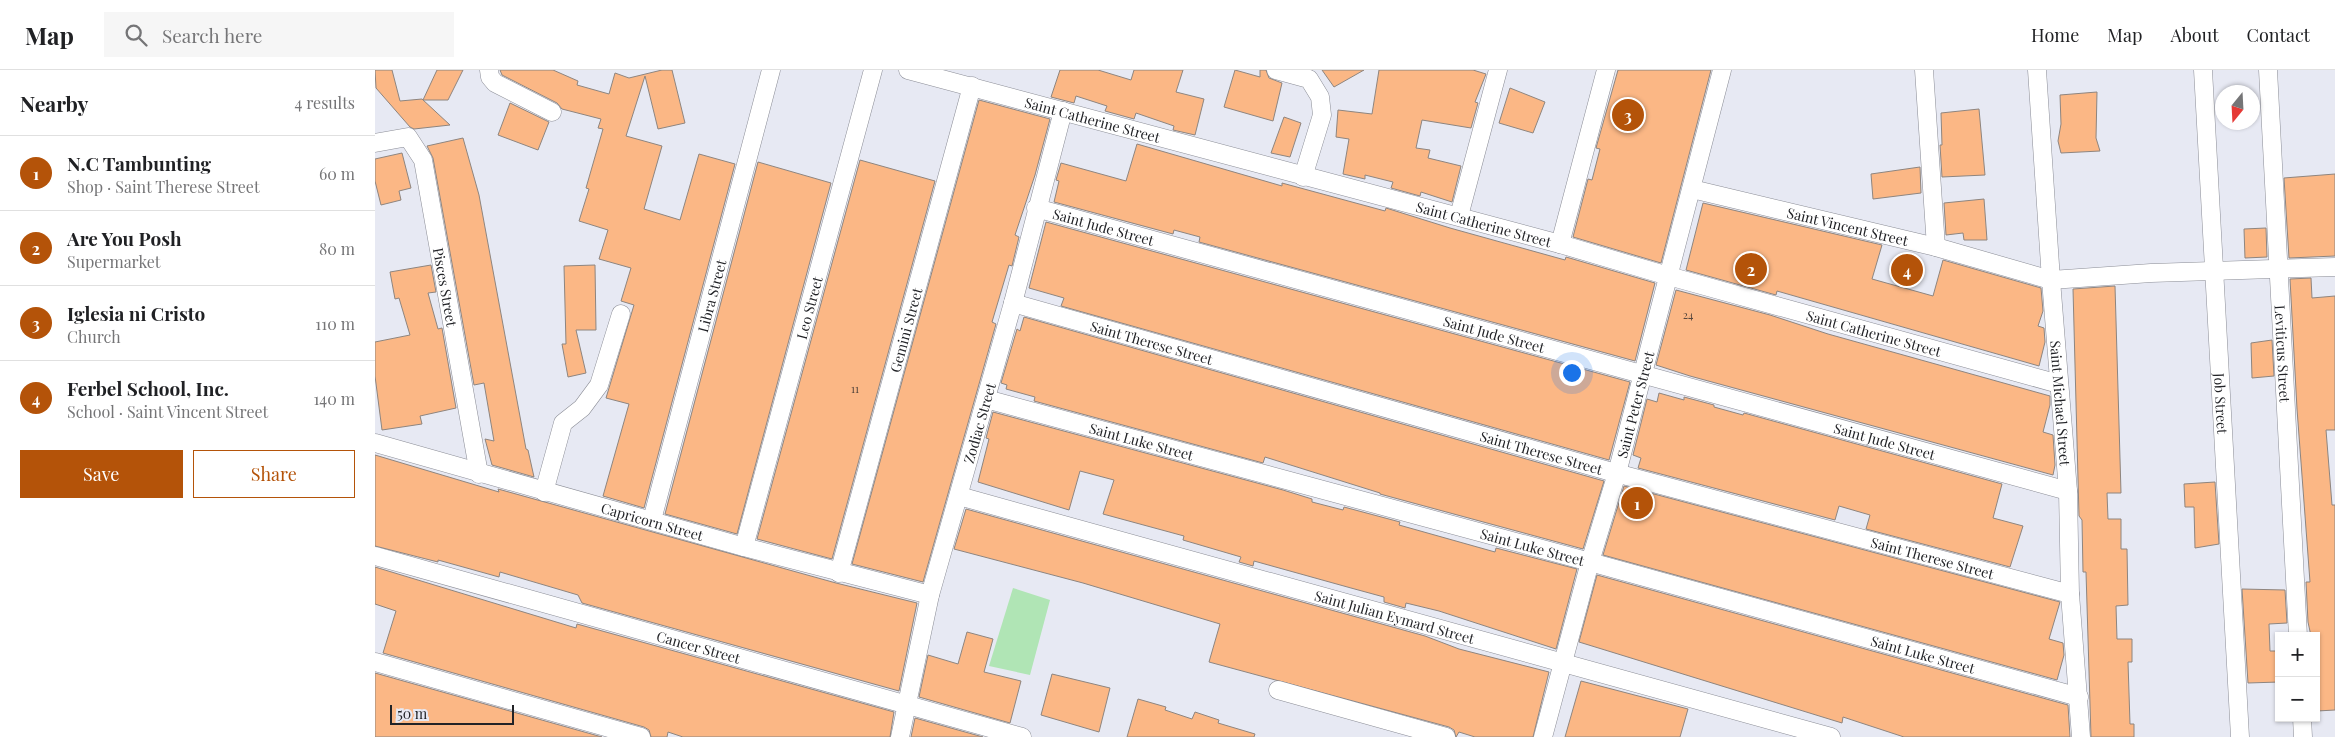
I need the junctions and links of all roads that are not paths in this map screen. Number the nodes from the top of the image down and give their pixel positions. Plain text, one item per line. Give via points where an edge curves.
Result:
1 (489, 70) edge
2 (771, 70) edge
3 (873, 70) edge
4 (908, 70) edge
5 (1275, 70) edge
6 (1497, 70) edge
7 (1606, 70) edge
8 (1722, 70) edge
9 (1924, 70) edge
10 (2037, 70) edge
11 (2203, 70) edge
12 (2268, 70) edge
13 (972, 86) junction
14 (1063, 111) junction
15 (552, 112) dead end
16 (375, 144) edge
17 (1303, 176) junction
18 (1692, 189) junction
19 (1036, 208) junction
20 (1459, 216) junction
21 (1560, 244) junction
22 (1936, 247) junction
23 (2335, 267) edge
24 (2279, 269) junction
25 (2215, 271) junction
26 (1669, 276) junction
27 (2051, 280) junction
28 (1013, 303) junction
29 (621, 314) dead end
30 (1641, 375) junction
31 (2059, 384) junction
32 (986, 399) junction
33 (375, 443) edge
34 (1617, 473) junction
35 (479, 474) junction
36 (2069, 491) junction
37 (544, 492) junction
38 (959, 496) junction
39 (652, 520) junction
40 (744, 547) junction
41 (375, 556) edge
42 (1590, 562) junction
43 (839, 573) junction
44 (2070, 594) junction
45 (930, 596) junction
46 (2297, 632) edge
47 (375, 662) edge
48 (1565, 664) junction
49 (1278, 690) dead end
50 (2079, 697) junction
51 (908, 706) junction
52 (2302, 722) edge
53 (641, 737) edge
54 (900, 737) edge
55 (1022, 737) edge
56 (1446, 737) edge
57 (1543, 737) edge
58 (1831, 737) edge
59 (2081, 737) edge
60 (2240, 737) edge
61 (2303, 737) edge

1 - 15 street via 495,83
2 - 39 street, Libra Street
3 - 40 street, Leo Street
4 - 13 street, Saint Catherine Street
5 - 17 street via 1309,79 1320,98 1321,116
6 - 20 street
7 - 21 street
8 - 18 street, Saint Peter Street
9 - 22 street
10 - 27 street, Saint Michael Street
11 - 25 street, Job Street
12 - 24 street, Leviticus Street
13 - 14 street, Saint Catherine Street
13 - 43 street, Gemini Street
14 - 17 street, Saint Catherine Street
14 - 19 street, Zodiac Street
16 - 35 street, Pisces Street via 408,137 423,160
17 - 20 street, Saint Catherine Street
18 - 22 street, Saint Vincent Street
18 - 26 street, Saint Peter Street
19 - 28 street, Zodiac Street
19 - 30 street, Saint Jude Street
20 - 21 street, Saint Catherine Street
21 - 26 street, Saint Catherine Street
22 - 27 street, Saint Vincent Street
23 - 24 street, Saint Vincent Street
24 - 25 street, Saint Vincent Street
24 - 46 street, Leviticus Street
25 - 27 street, Saint Vincent Street via 2151,272
25 - 60 street, Job Street
26 - 30 street, Saint Peter Street
26 - 31 street, Saint Catherine Street
27 - 31 street, Saint Michael Street
28 - 32 street, Zodiac Street
28 - 34 street, Saint Therese Street
29 - 37 street via 599,385 582,408 563,423
30 - 34 street, Saint Peter Street
30 - 36 street, Saint Jude Street
31 - 36 street, Saint Michael Street
32 - 38 street, Zodiac Street
32 - 42 street, Saint Luke Street
33 - 35 street, Capricorn Street
34 - 42 street, Saint Peter Street
34 - 44 street, Saint Therese Street
35 - 37 street, Capricorn Street
36 - 44 street, Saint Michael Street
37 - 39 street, Capricorn Street
38 - 45 street, Zodiac Street
38 - 48 street, Saint Julian Eymard Street
39 - 40 street, Capricorn Street
40 - 43 street, Capricorn Street
41 - 51 street, Cancer Street
42 - 48 street, Saint Peter Street
42 - 50 street, Saint Luke Street
43 - 45 street, Capricorn Street
44 - 50 street, Saint Michael Street
45 - 51 street, Zodiac Street
47 - 53 street
48 - 57 street, Saint Peter Street
48 - 58 street, Saint Julian Eymard Street
49 - 56 street
50 - 59 street, Saint Michael Street
51 - 54 street, Zodiac Street
51 - 55 street, Cancer Street
52 - 61 street

